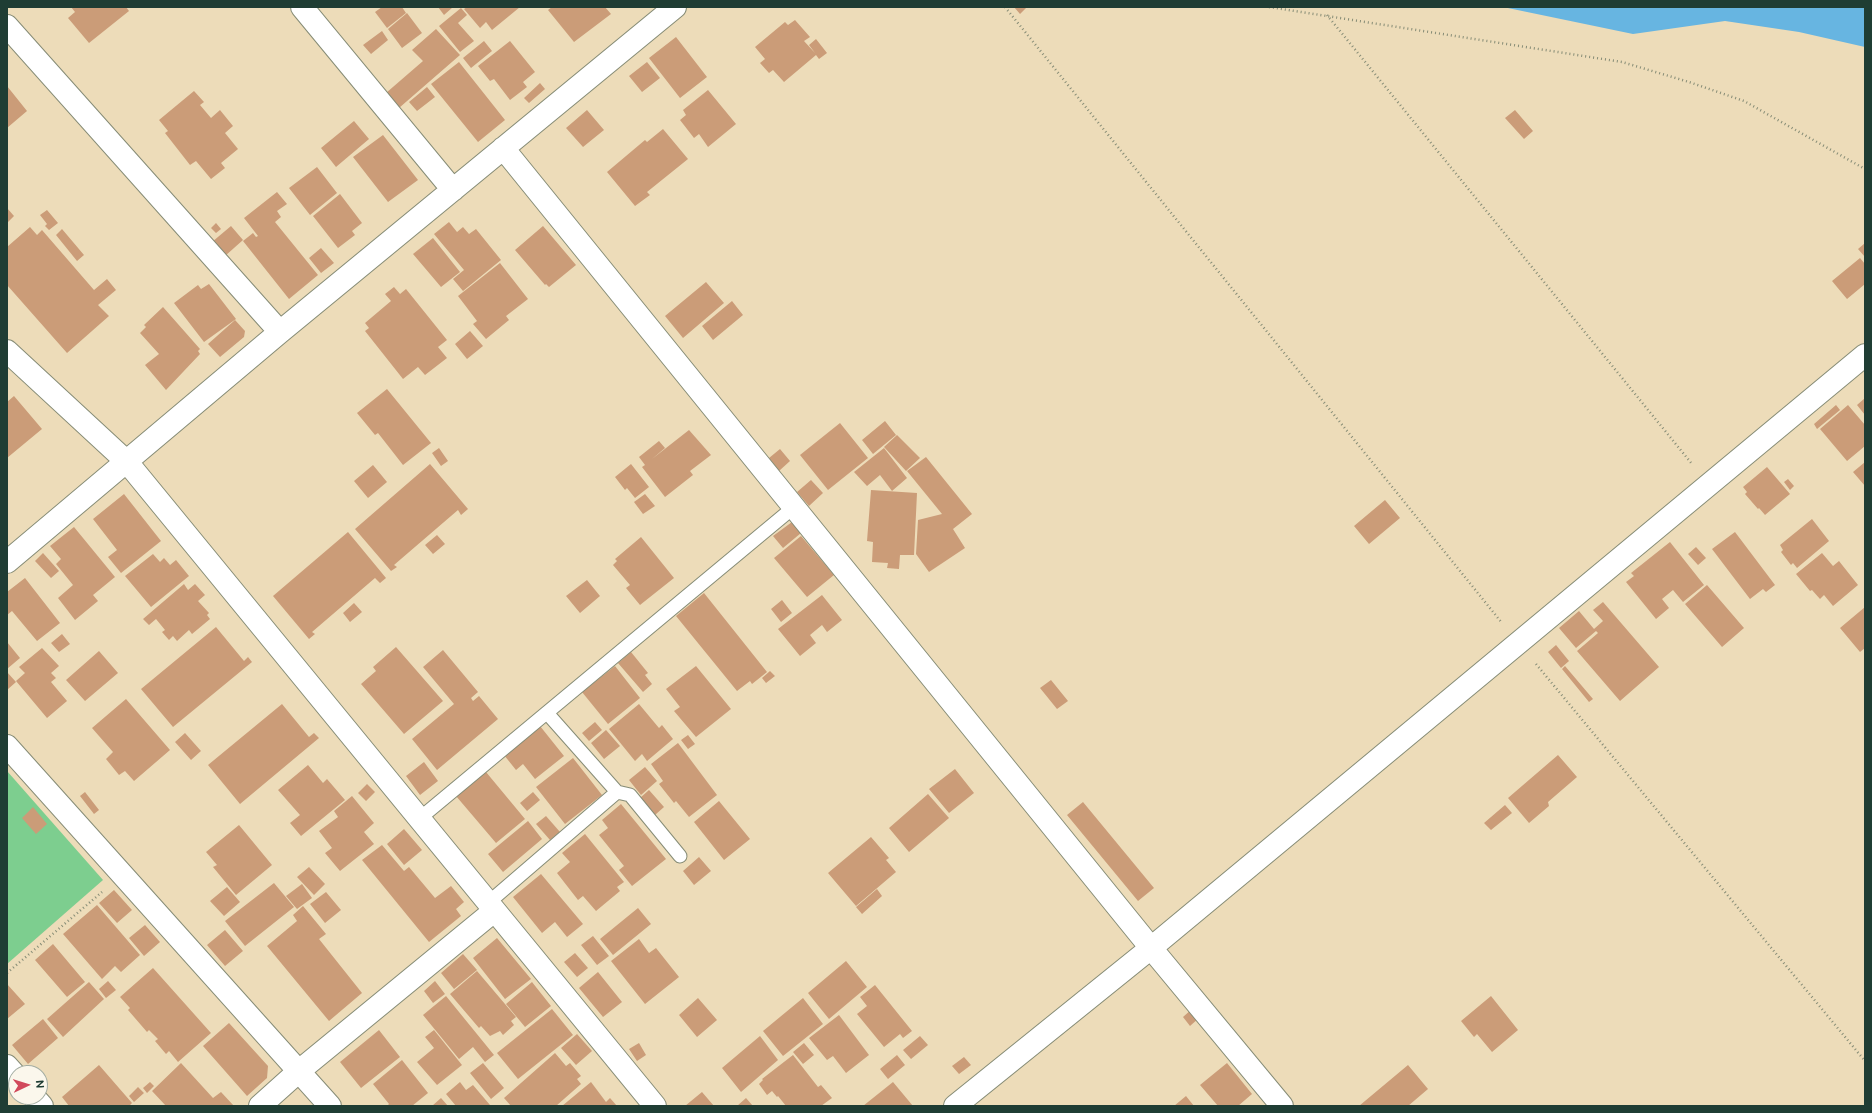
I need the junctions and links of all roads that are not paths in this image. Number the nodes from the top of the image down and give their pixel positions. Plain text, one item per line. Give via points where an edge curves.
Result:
1 (302, 7) edge
2 (675, 7) edge
3 (7, 26) edge
4 (503, 148) junction
5 (453, 190) junction
6 (280, 332) junction
7 (7, 351) edge
8 (1865, 355) edge
9 (127, 462) junction
10 (794, 506) junction
11 (7, 562) edge
12 (547, 713) junction
13 (7, 746) edge
14 (617, 792) junction
15 (419, 819) junction
16 (680, 856) dead end
17 (491, 907) junction
18 (1151, 948) junction
19 (299, 1071) junction
20 (260, 1106) edge
21 (330, 1106) edge
22 (655, 1106) edge
23 (955, 1106) edge
24 (1282, 1106) edge

1 - 5 street
2 - 4 street
3 - 6 street
4 - 5 street
4 - 10 street
5 - 6 street
6 - 9 street
7 - 9 street
8 - 18 street
9 - 11 street
9 - 15 street
10 - 12 lane
10 - 18 street
12 - 14 lane
12 - 15 lane
13 - 19 street
14 - 16 lane via 630,795
14 - 17 lane
15 - 17 street
17 - 19 street
17 - 22 street
18 - 23 street
18 - 24 street
19 - 20 street
19 - 21 street

